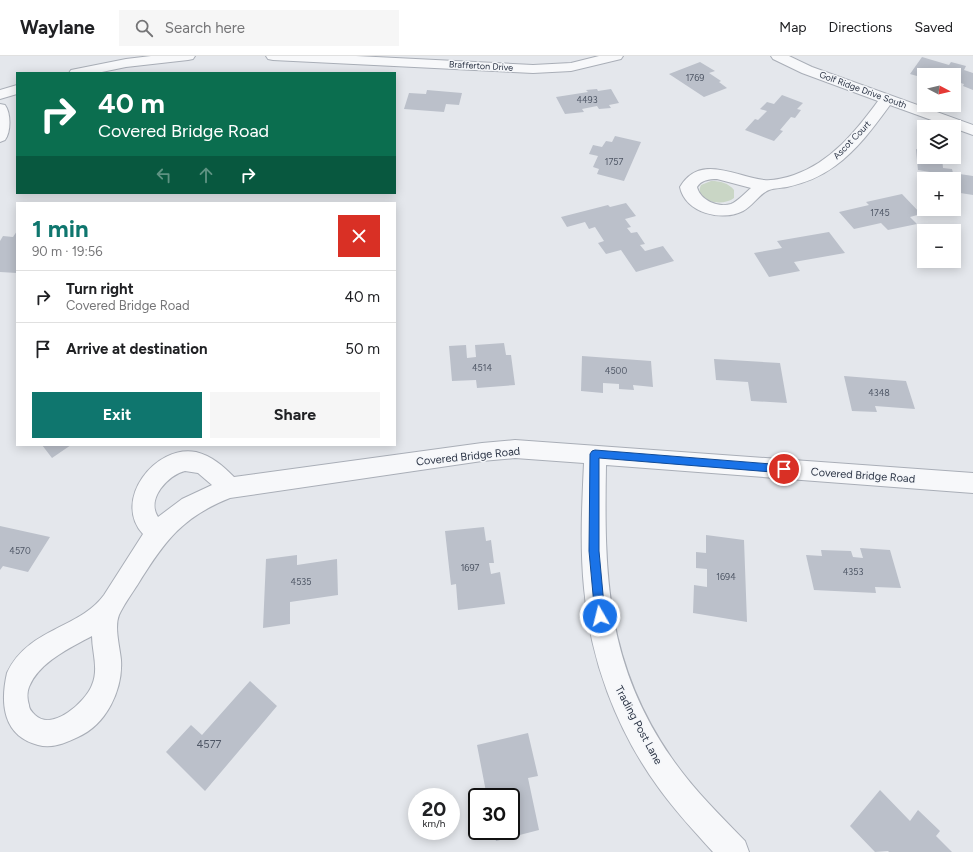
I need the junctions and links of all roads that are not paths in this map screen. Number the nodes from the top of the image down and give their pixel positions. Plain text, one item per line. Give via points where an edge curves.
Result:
1 (188, 56) edge
2 (274, 56) edge
3 (616, 56) edge
4 (778, 56) edge
5 (345, 58) edge
6 (126, 60) edge
7 (80, 72) edge
8 (16, 89) edge
9 (0, 94) edge
10 (887, 99) junction
11 (0, 108) edge
12 (973, 130) edge
13 (0, 137) edge
14 (764, 186) dead end
15 (595, 454) junction
16 (973, 483) edge
17 (229, 488) junction
18 (157, 533) junction
19 (106, 612) junction
20 (734, 852) edge

1 - 6 street
2 - 5 street, Brafferton Drive
3 - 5 street, Brafferton Drive via 571,67 533,69
4 - 10 street, Golf Ridge Drive South via 807,70
6 - 7 street
8 - 9 street
10 - 12 street, Golf Ridge Drive South
10 - 14 street, Ascot Court via 836,158 801,178
11 - 13 street
15 - 16 street, Covered Bridge Road
15 - 17 street, Covered Bridge Road via 515,449 482,452
15 - 20 street, Trading Post Lane via 594,551 598,605 615,677 633,719 661,768
17 - 18 street, Covered Bridge Road via 209,495 175,515
17 - 18 street via 206,466 195,462 171,465 152,480 144,493 143,509 146,521
18 - 19 street, Covered Bridge Road
19 - 19 street, Covered Bridge Road via 57,641 25,668 17,683 14,698 15,712 28,728 51,733 71,727 98,701 106,685 108,669

